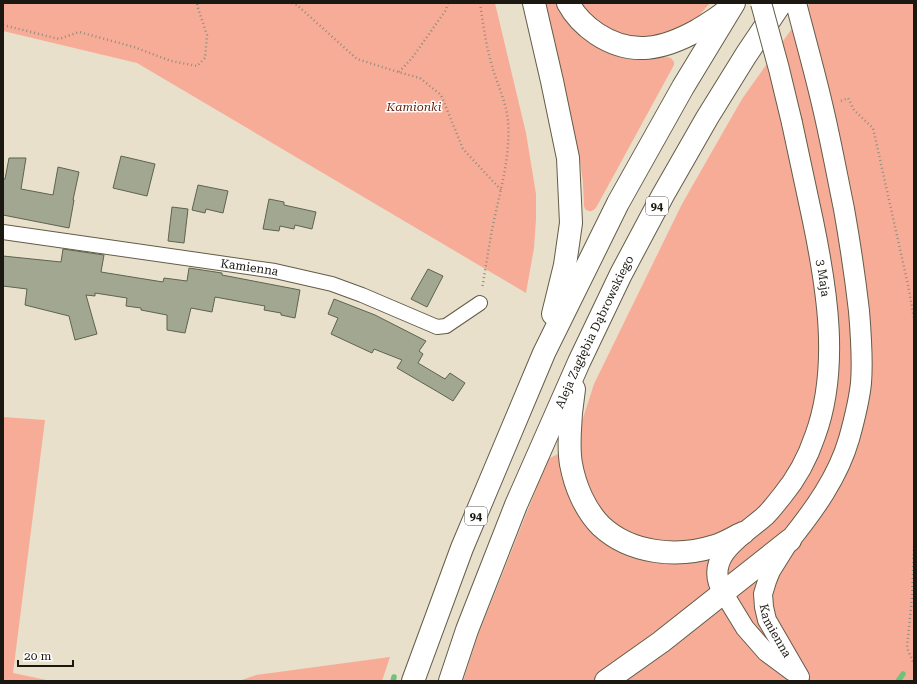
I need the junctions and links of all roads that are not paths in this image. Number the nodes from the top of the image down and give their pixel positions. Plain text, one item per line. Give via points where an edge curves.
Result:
1 (534, 3) edge
2 (568, 3) edge
3 (734, 3) edge
4 (761, 3) edge
5 (780, 3) edge
6 (796, 3) edge
7 (3, 232) edge
8 (480, 303) road end
9 (544, 353) junction
10 (579, 362) junction
11 (743, 533) junction
12 (790, 540) junction
13 (723, 592) junction
14 (802, 679) edge
15 (413, 681) edge
16 (450, 681) edge
17 (606, 681) edge

1 - 9 main road via 568,158 571,222 565,265
2 - 3 main road via 583,23 601,36 624,46 639,48 659,47 690,35
3 - 9 main road, 94 via 618,203
4 - 11 main road, 3 Maja, bridge via 803,170 823,274 829,353 826,395 816,435 805,459 794,480 768,514
5 - 10 main road, Aleja Zagłębia Dąbrowskiego / 94 via 706,118 666,189 621,274
6 - 12 main road via 829,105 836,166 853,265 862,362 856,412 837,470 812,511
7 - 8 street, Kamienna via 275,271 332,284 436,328 446,326
9 - 15 main road, 94 via 462,548
10 - 11 main road via 569,435 571,463 585,504 600,525 619,539 643,549 675,552 691,552 711,547
10 - 16 main road, Aleja Zagłębia Dąbrowskiego / 94 via 516,505
11 - 13 main road, 3 Maja via 723,553 718,565 718,583
12 - 13 main road
12 - 14 street, Kamienna via 767,581 763,594 764,607 767,620
13 - 14 street, Kamienna via 745,628 766,652
13 - 17 main road via 658,645

